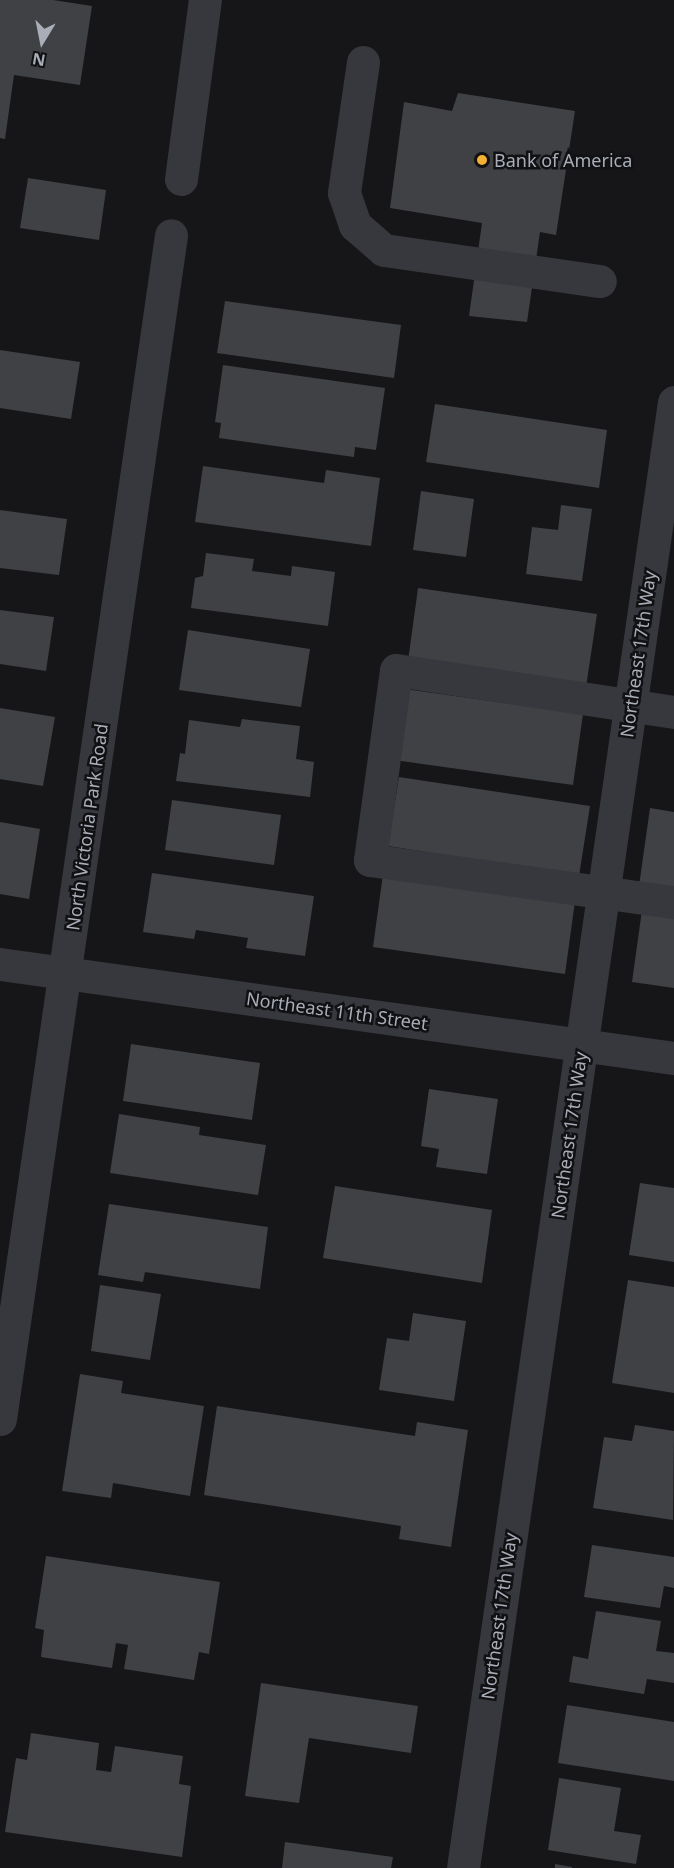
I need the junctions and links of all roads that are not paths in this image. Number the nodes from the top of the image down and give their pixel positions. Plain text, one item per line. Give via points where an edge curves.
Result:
1 (205, 0) edge
2 (363, 62) dead end
3 (180, 178) dead end
4 (171, 235) dead end
5 (600, 281) dead end
6 (674, 402) edge
7 (630, 705) junction
8 (674, 712) edge
9 (605, 892) junction
10 (674, 902) edge
11 (0, 964) edge
12 (66, 974) junction
13 (582, 1045) junction
14 (674, 1058) edge
15 (0, 1419) edge
16 (463, 1868) edge

1 - 3 street
2 - 5 street via 344,193 355,225 384,250
4 - 12 street, North Victoria Park Road
6 - 7 street, Northeast 17th Way
7 - 8 street
7 - 9 street, Northeast 17th Way
7 - 9 street via 396,670 370,860
9 - 10 street
9 - 13 street, Northeast 17th Way
11 - 12 street, Northeast 11th Street
12 - 13 street, Northeast 11th Street
12 - 15 street, North Victoria Park Road
13 - 14 street, Northeast 11th Street
13 - 16 street, Northeast 17th Way

